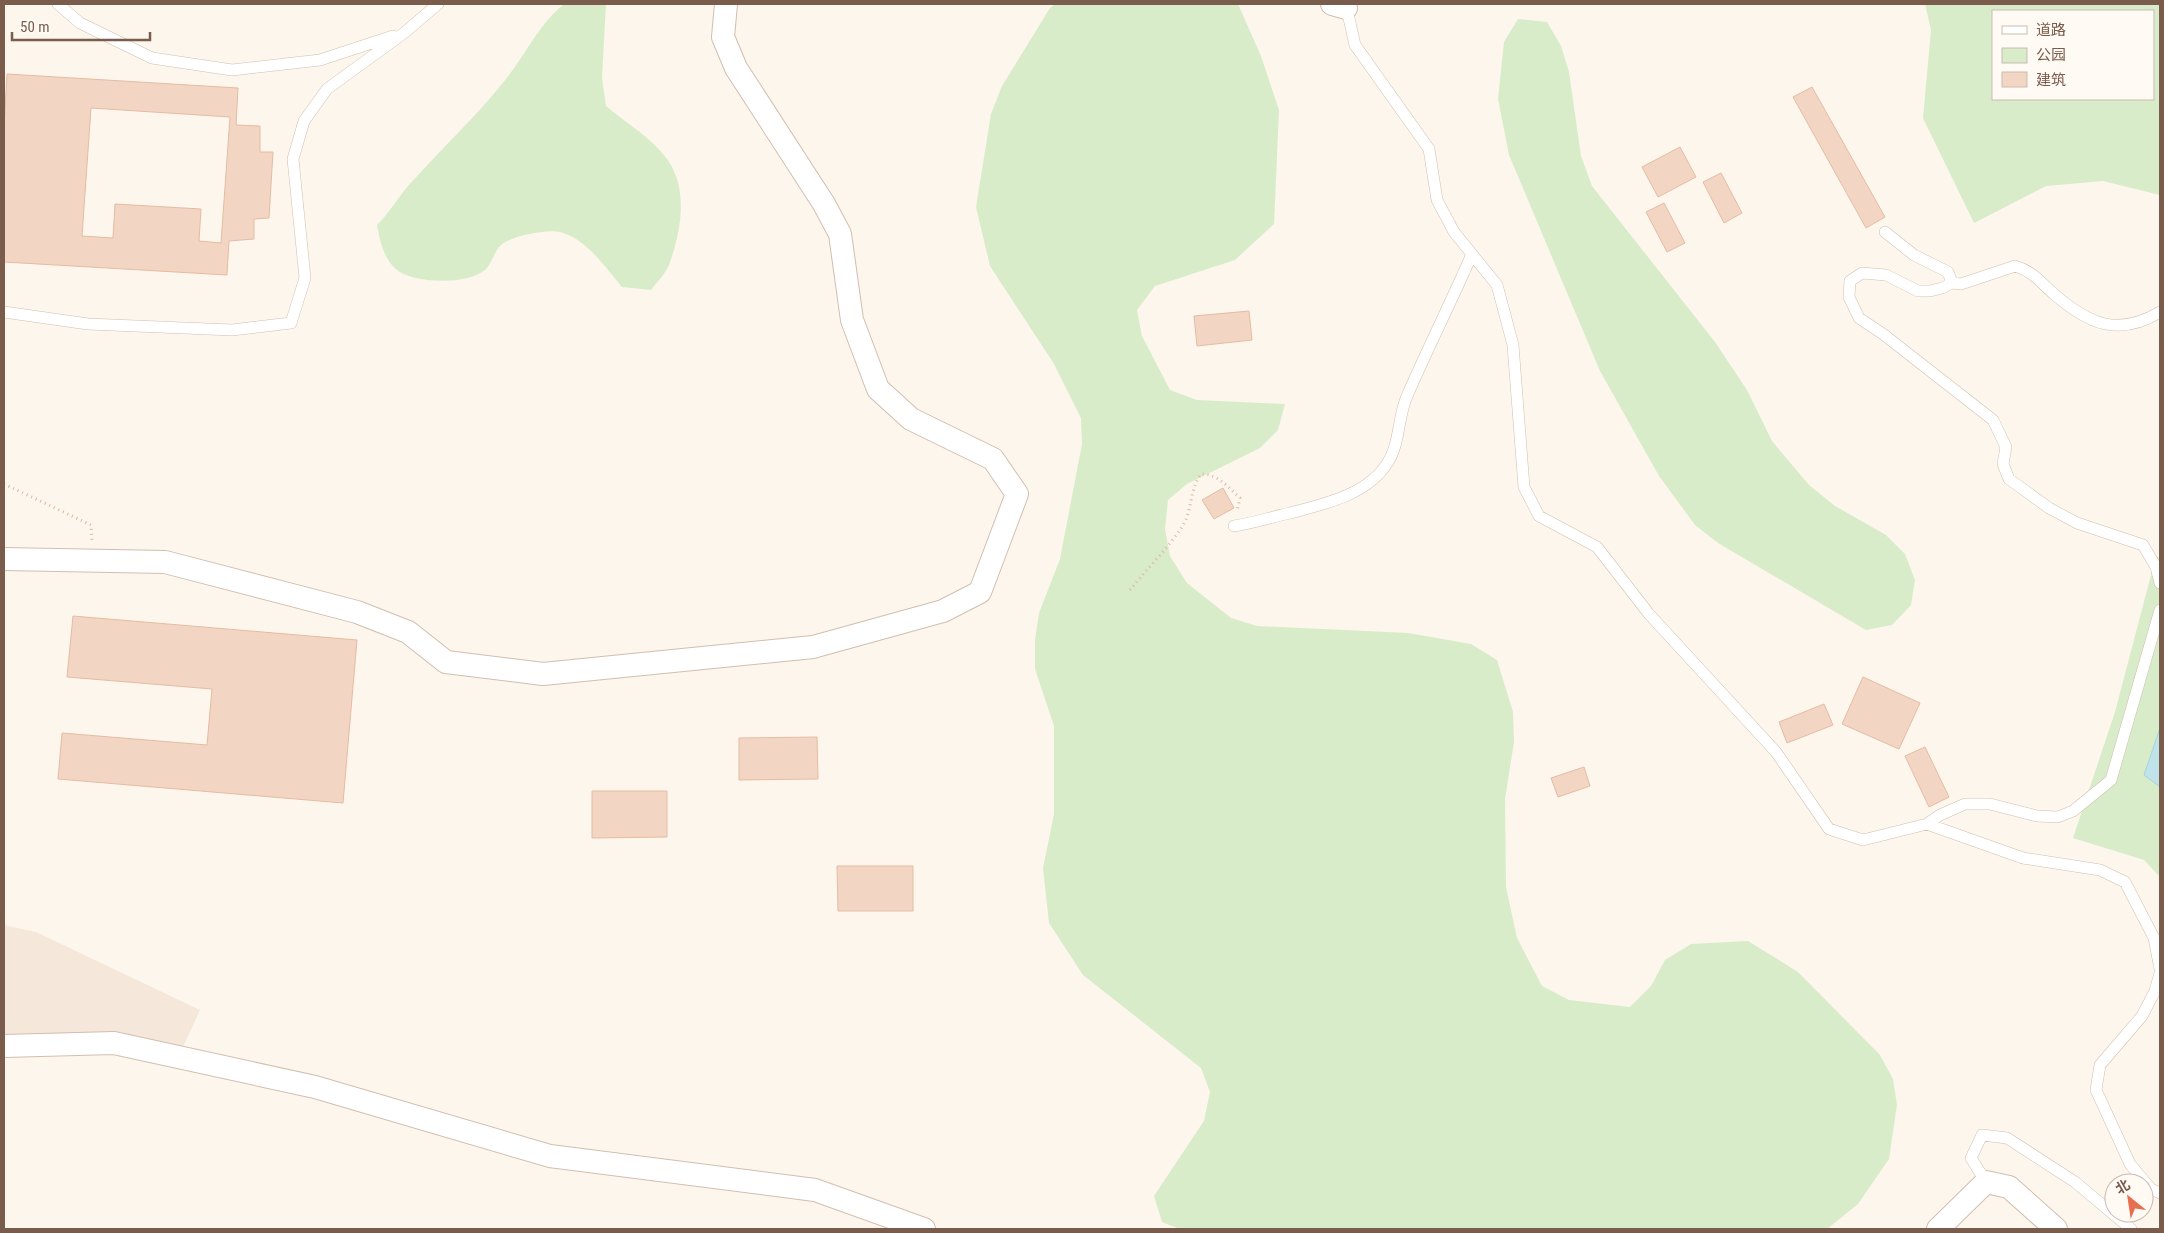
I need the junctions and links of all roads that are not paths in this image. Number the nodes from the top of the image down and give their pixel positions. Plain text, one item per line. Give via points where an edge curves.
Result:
1 (58, 4) edge
2 (438, 4) edge
3 (726, 4) edge
4 (1341, 5) edge
5 (404, 33) junction
6 (1885, 232) dead end
7 (1472, 254) junction
8 (1952, 283) junction
9 (4, 312) edge
10 (2160, 312) edge
11 (1234, 526) road end
12 (4, 560) edge
13 (2160, 582) edge
14 (2160, 610) edge
15 (1927, 824) junction
16 (2157, 939) edge
17 (2160, 971) edge
18 (4, 1046) edge
19 (1986, 1182) junction
20 (2160, 1193) edge
21 (924, 1229) edge
22 (1938, 1229) edge
23 (2056, 1229) edge
24 (2130, 1229) edge

1 - 5 lane via 80,24 152,58 232,70 320,60
2 - 5 lane
3 - 12 street via 723,37 736,68 840,234 852,320 878,389 910,419 993,460 1017,494 980,592 943,611 813,646 543,674 446,662 408,632 357,612 165,562
4 - 7 lane via 1355,45 1429,149 1437,200 1454,232
5 - 9 lane via 327,90 304,121 293,159 305,278 290,323 232,330 88,324
6 - 8 lane via 1914,255 1948,272
7 - 11 lane via 1406,398 1389,461 1375,478 1350,494 1318,507
7 - 15 lane via 1497,285 1513,345 1524,487 1539,516 1597,547 1649,614 1776,752 1829,829 1863,840
8 - 10 lane via 1961,284 2014,266 2034,274 2084,317 2108,326 2131,325
8 - 13 lane via 1942,288 1918,291 1886,274 1862,273 1850,281 1849,297 1859,318 1993,420 2006,447 2003,464 2010,479 2049,508 2077,523 2143,545 2156,567
14 - 15 lane via 2111,780 2073,811 2058,816 2037,816 1990,804 1965,804
15 - 16 lane via 2023,858 2100,870 2125,882
16 - 17 lane
17 - 20 lane via 2155,991 2142,1016 2100,1065 2096,1090 2130,1164 2151,1189
18 - 21 street via 114,1043 315,1087 550,1156 815,1190
19 - 22 street
19 - 23 street via 2009,1187
19 - 24 lane via 1972,1158 1982,1135 2007,1138 2075,1182

